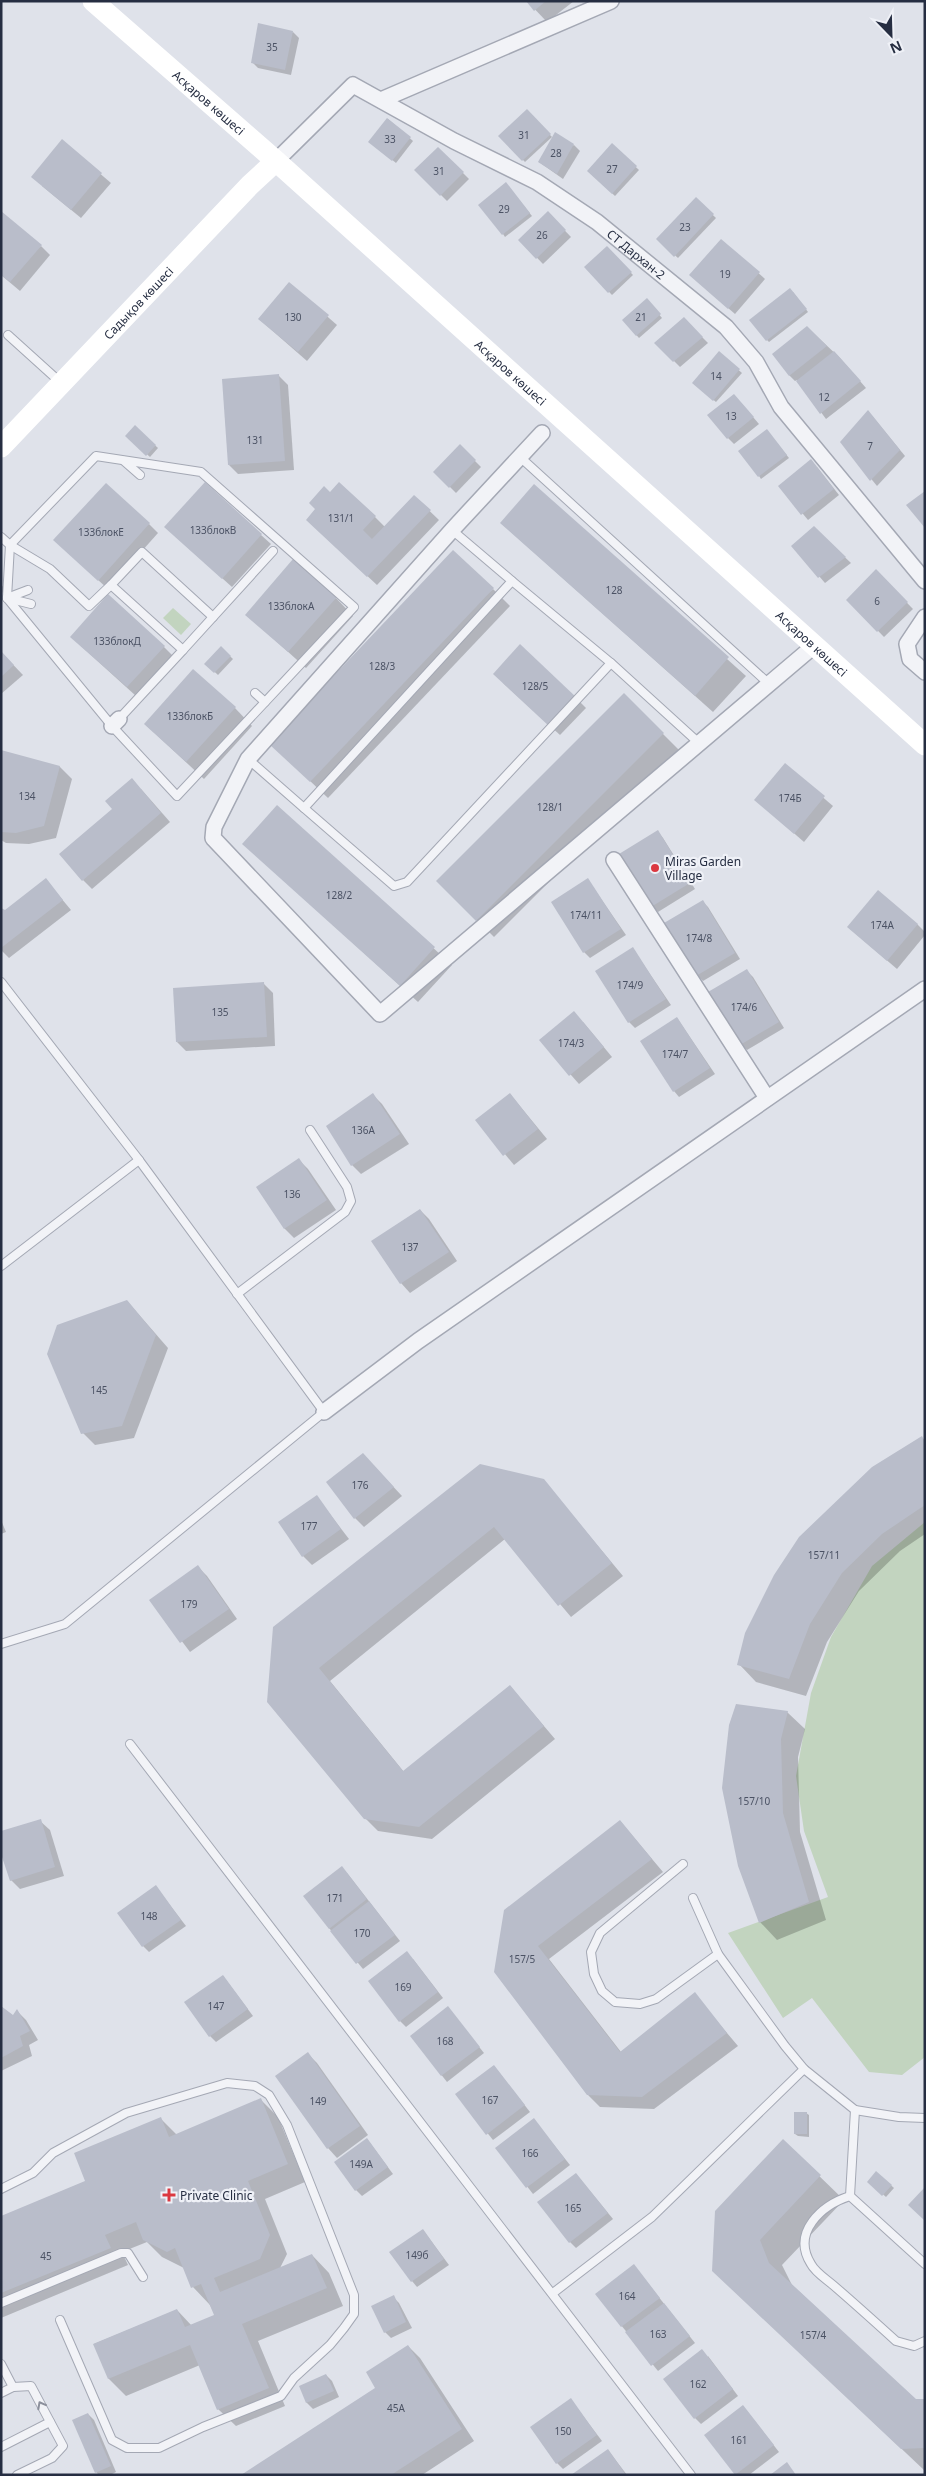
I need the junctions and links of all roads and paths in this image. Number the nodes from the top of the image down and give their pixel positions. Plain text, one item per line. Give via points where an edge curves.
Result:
1 (94, 1) edge
2 (611, 1) edge
3 (381, 100) junction
4 (276, 161) junction
5 (8, 335) dead end
6 (62, 383) junction
7 (542, 433) dead end
8 (1, 447) edge
9 (520, 457) junction
10 (124, 461) junction
11 (140, 474) dead end
12 (452, 530) junction
13 (1, 537) edge
14 (10, 545) junction
15 (273, 551) dead end
16 (512, 581) junction
17 (925, 581) edge
18 (111, 585) junction
19 (28, 590) dead end
20 (7, 598) junction
21 (31, 604) dead end
22 (213, 616) junction
23 (925, 617) edge
24 (815, 644) junction
25 (183, 650) junction
26 (611, 663) junction
27 (925, 672) edge
28 (768, 683) junction
29 (255, 694) dead end
30 (265, 702) junction
31 (115, 723) junction
32 (700, 744) junction
33 (925, 746) edge
34 (248, 759) junction
35 (304, 808) junction
36 (614, 860) dead end
37 (1, 982) edge
38 (925, 989) edge
39 (767, 1098) junction
40 (310, 1130) dead end
41 (139, 1160) junction
42 (1, 1266) edge
43 (237, 1294) junction
44 (324, 1412) junction
45 (1, 1644) edge
46 (130, 1744) dead end
47 (683, 1864) dead end
48 (694, 1898) dead end
49 (718, 1954) junction
50 (804, 2069) junction
51 (855, 2110) junction
52 (925, 2118) edge
53 (1, 2189) edge
54 (850, 2196) junction
55 (925, 2264) edge
56 (143, 2277) dead end
57 (553, 2293) junction
58 (1, 2303) edge
59 (60, 2320) dead end
60 (925, 2341) edge
61 (1, 2364) edge
62 (14, 2386) junction
63 (1, 2393) edge
64 (50, 2422) junction
65 (1, 2447) edge
66 (18, 2475) edge
67 (691, 2475) edge

1 - 4 street, Асқаров көшесі
2 - 3 street
3 - 4 street, СТ Дархан-2 via 353,85
3 - 17 street, СТ Дархан-2 via 537,182 597,222 726,328 756,362 781,407
4 - 6 street, Садықов көшесі
4 - 24 street, Асқаров көшесі
5 - 6 lane
6 - 8 street, Садықов көшесі
7 - 9 street
9 - 12 street
9 - 28 lane
10 - 11 lane
10 - 14 lane via 96,456
10 - 30 lane via 201,472 354,607
12 - 16 lane
12 - 34 street
13 - 14 lane
14 - 18 lane via 50,569 89,606
14 - 20 lane
15 - 22 lane
16 - 26 lane
16 - 35 lane
18 - 22 lane via 142,552
18 - 25 lane
19 - 20 lane
20 - 21 lane
20 - 31 lane
22 - 25 lane
23 - 27 street via 907,644 910,659
24 - 28 street
24 - 33 street, Асқаров көшесі
25 - 31 lane
26 - 32 lane
26 - 35 lane via 407,882 394,886
28 - 32 street
29 - 30 lane
30 - 31 lane via 177,796
32 - 34 street via 380,1014 213,838 219,816
34 - 35 lane
36 - 39 street
37 - 41 lane
38 - 39 street
39 - 44 street via 418,1341
40 - 43 lane via 347,1187 350,1201 345,1212
41 - 42 lane
41 - 43 lane
43 - 44 lane
44 - 45 lane via 65,1624
46 - 57 lane
47 - 49 lane via 600,1933 591,1952 594,1974 602,1991 615,2002 640,2004 656,1999
48 - 49 lane
49 - 50 lane
50 - 51 lane
50 - 57 lane via 652,2217
51 - 52 lane
51 - 54 lane
53 - 59 lane via 33,2173 53,2153 126,2113 227,2083 255,2086 270,2095 287,2124 354,2295 354,2314 344,2328 294,2378 281,2396 159,2448 127,2448 112,2440
54 - 55 lane
54 - 60 lane via 837,2200 816,2215 808,2226 804,2245 811,2264 896,2341 914,2346
56 - 58 lane via 128,2254 122,2253
57 - 67 lane
61 - 62 lane
62 - 63 lane
64 -> 62 lane via 31,2386
64 - 65 lane
64 - 66 lane via 63,2446 59,2452

